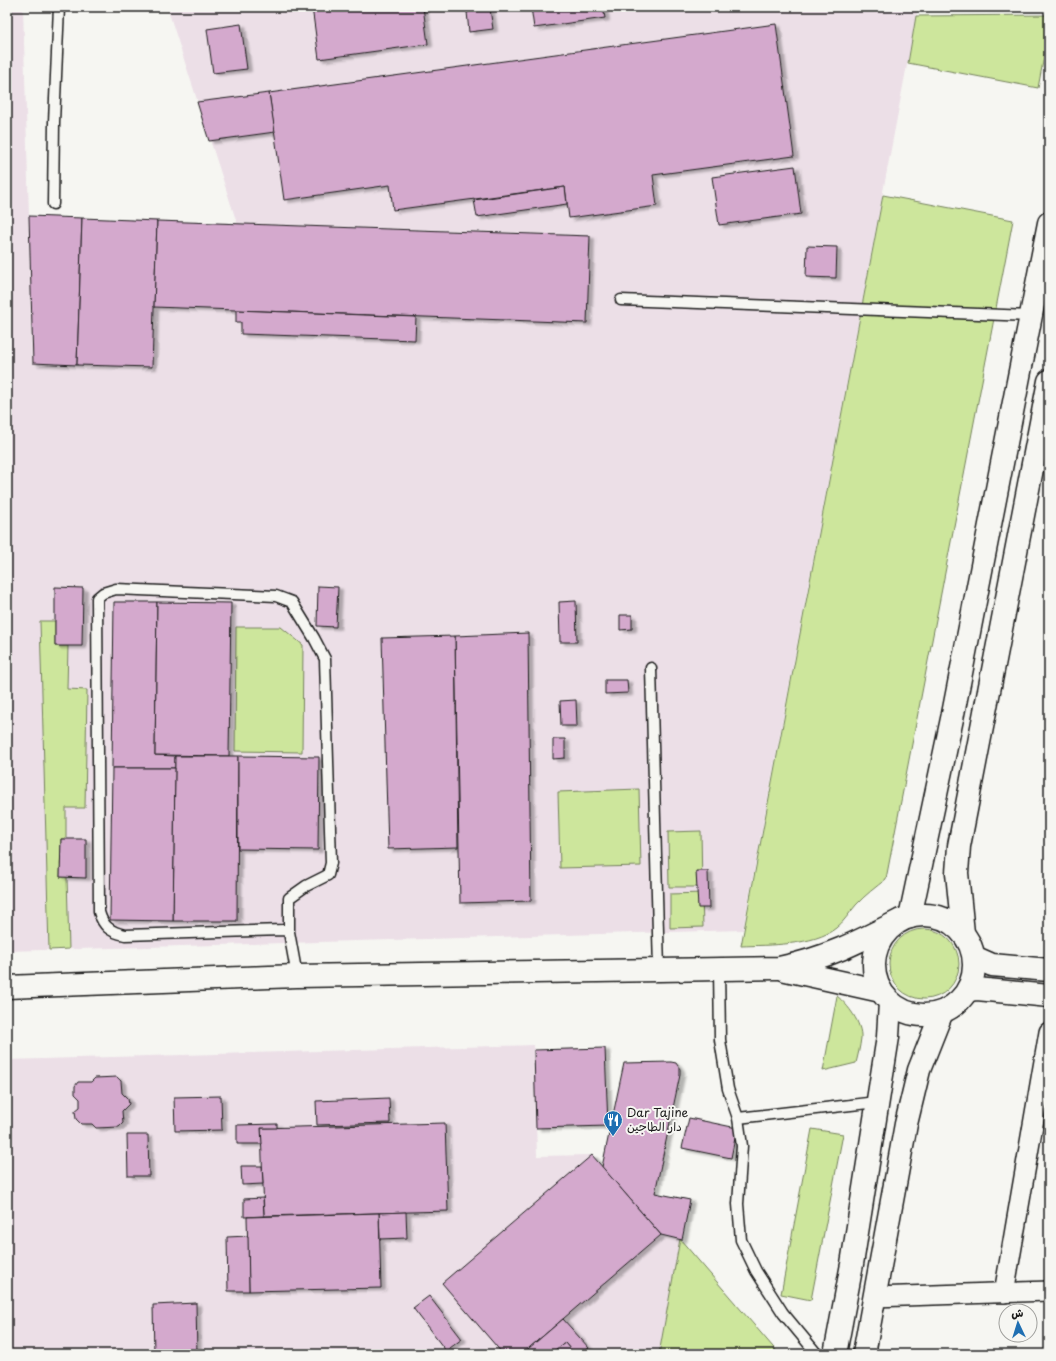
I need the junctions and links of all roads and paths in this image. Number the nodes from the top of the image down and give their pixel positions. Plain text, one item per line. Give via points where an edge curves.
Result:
1 (59, 7) edge
2 (53, 204) dead end
3 (1049, 223) edge
4 (621, 300) dead end
5 (1031, 316) junction
6 (1049, 381) edge
7 (651, 668) dead end
8 (906, 919) junction
9 (289, 932) junction
10 (963, 933) junction
11 (974, 957) junction
12 (719, 968) junction
13 (779, 968) junction
14 (659, 970) junction
15 (1049, 970) edge
16 (297, 976) junction
17 (7, 987) edge
18 (968, 990) junction
19 (886, 996) junction
20 (1049, 996) edge
21 (942, 1012) junction
22 (1049, 1032) edge
23 (876, 1102) junction
24 (738, 1118) junction
25 (1049, 1291) edge
26 (1004, 1293) junction
27 (874, 1297) junction
28 (817, 1354) edge
29 (835, 1354) edge
30 (864, 1354) edge

1 - 2 lane
3 - 5 main road
4 - 5 lane
5 - 8 main road via 956,699
6 - 10 main road via 959,846 957,873
7 - 14 lane
8 - 10 main road via 924,915 939,917 952,923
8 - 13 main road via 826,956
8 - 19 main road via 888,930 879,944 874,959 875,976
9 - 9 lane via 284,930 125,935 114,933 101,919 97,598 103,593 116,589 276,596 292,602 314,638 325,659 331,863 328,875 289,898
9 - 16 lane
10 - 11 main road
11 - 15 main road via 992,965
11 - 18 main road via 974,974
12 - 13 main road
12 - 14 main road
12 - 24 lane via 720,1040 728,1089
13 - 19 main road
14 - 16 main road
16 - 17 main road
18 - 20 main road
18 - 21 main road via 957,1004
19 - 21 main road via 906,1012 924,1015
19 - 23 main road via 888,1037
21 - 27 main road via 919,1070 906,1124
22 - 26 street
23 - 24 lane
23 - 29 main road via 852,1264
24 - 28 lane via 742,1146 738,1204 741,1240 756,1271 783,1313
25 - 26 street
26 - 27 street
27 - 30 main road

